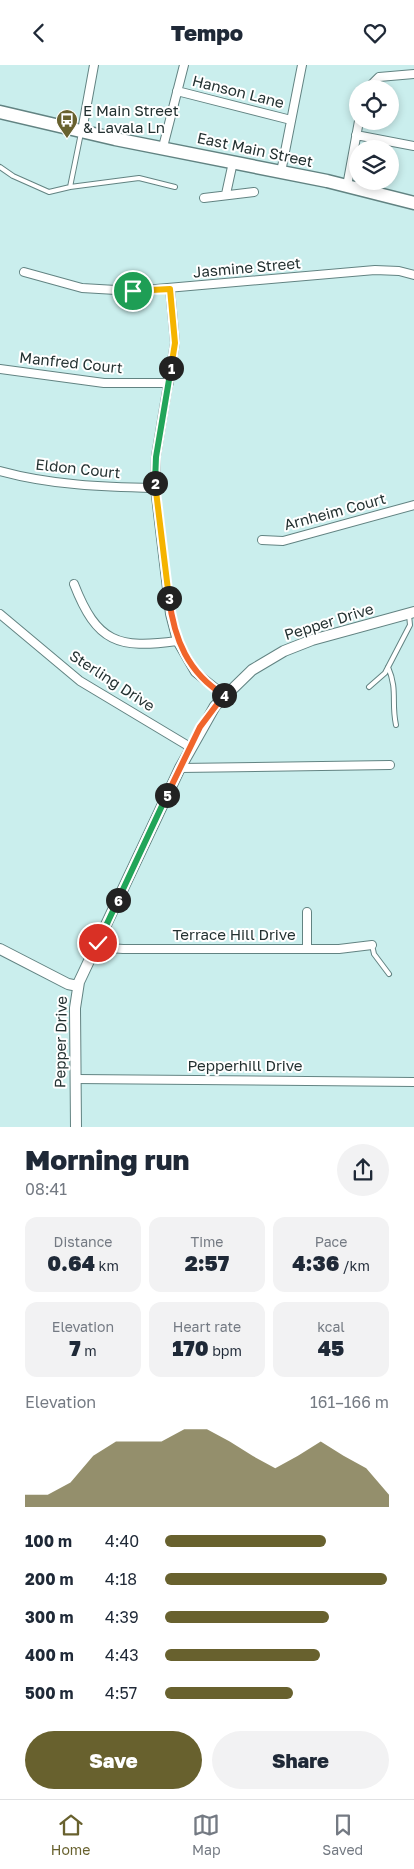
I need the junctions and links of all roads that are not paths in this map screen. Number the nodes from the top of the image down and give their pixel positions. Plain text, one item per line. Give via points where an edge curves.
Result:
1 (94, 65) edge
2 (184, 65) edge
3 (302, 65) edge
4 (414, 74) edge
5 (377, 80) edge
6 (177, 91) junction
7 (0, 112) edge
8 (291, 120) junction
9 (357, 130) edge
10 (82, 131) junction
11 (356, 135) junction
12 (414, 146) edge
13 (163, 147) junction
14 (232, 162) junction
15 (0, 167) edge
16 (281, 172) junction
17 (347, 186) junction
18 (70, 187) junction
19 (175, 187) dead end
20 (254, 192) dead end
21 (226, 194) junction
22 (204, 198) dead end
23 (414, 203) edge
24 (24, 272) dead end
25 (414, 275) edge
26 (170, 289) junction
27 (0, 369) edge
28 (169, 383) junction
29 (0, 471) edge
30 (155, 488) junction
31 (414, 505) edge
32 (262, 540) dead end
33 (74, 585) dead end
34 (412, 612) edge
35 (0, 614) edge
36 (178, 641) junction
37 (388, 666) junction
38 (369, 687) dead end
39 (224, 695) junction
40 (396, 725) dead end
41 (190, 747) junction
42 (390, 765) dead end
43 (180, 768) junction
44 (307, 912) dead end
45 (372, 945) joint
46 (96, 947) junction
47 (0, 949) edge
48 (307, 949) junction
49 (389, 974) dead end
50 (78, 986) junction
51 (76, 1079) junction
52 (414, 1082) edge
53 (76, 1127) edge

1 - 10 street
2 - 6 street
3 - 8 street
4 - 5 street
6 - 8 street, Hanson Lane
6 - 13 street
7 - 10 main road, East Main Street
8 - 16 street
9 - 11 street
10 - 13 main road, East Main Street
10 - 18 lane
11 - 12 street
11 - 17 street
13 - 14 main road, East Main Street
14 - 16 main road, East Main Street
14 - 21 street
15 - 18 lane via 49,192
16 - 17 main road, East Main Street
17 - 23 main road, East Main Street
18 - 19 lane via 139,178
20 - 21 street
21 - 22 street
24 - 26 street, Jasmine Street via 82,288
25 - 26 street, Jasmine Street via 375,270
26 - 28 street via 175,343
27 - 28 street, Manfred Court via 104,383
28 - 30 street via 156,457
29 - 30 street, Eldon Court via 90,487
30 - 36 street via 170,614
31 - 32 street, Arnheim Court via 283,541
33 - 36 street via 84,610 94,624 112,637 126,644
34 - 37 lane via 410,625
34 - 39 street, Pepper Drive via 284,651 252,670
35 - 41 street, Sterling Drive via 80,681
36 - 39 street via 195,672
37 - 38 lane
37 - 40 lane via 395,683 393,712
39 - 41 street, Pepper Drive
41 - 43 street, Pepper Drive
42 - 43 street
43 - 46 street, Pepper Drive
44 - 48 street
45 - 48 street, Terrace Hill Drive
45 - 49 lane via 374,954
46 - 48 street, Terrace Hill Drive
46 - 50 street, Pepper Drive
47 - 50 street
50 - 51 street, Pepper Drive via 75,1007
51 - 52 street, Pepperhill Drive
51 - 53 street, Pepper Drive

